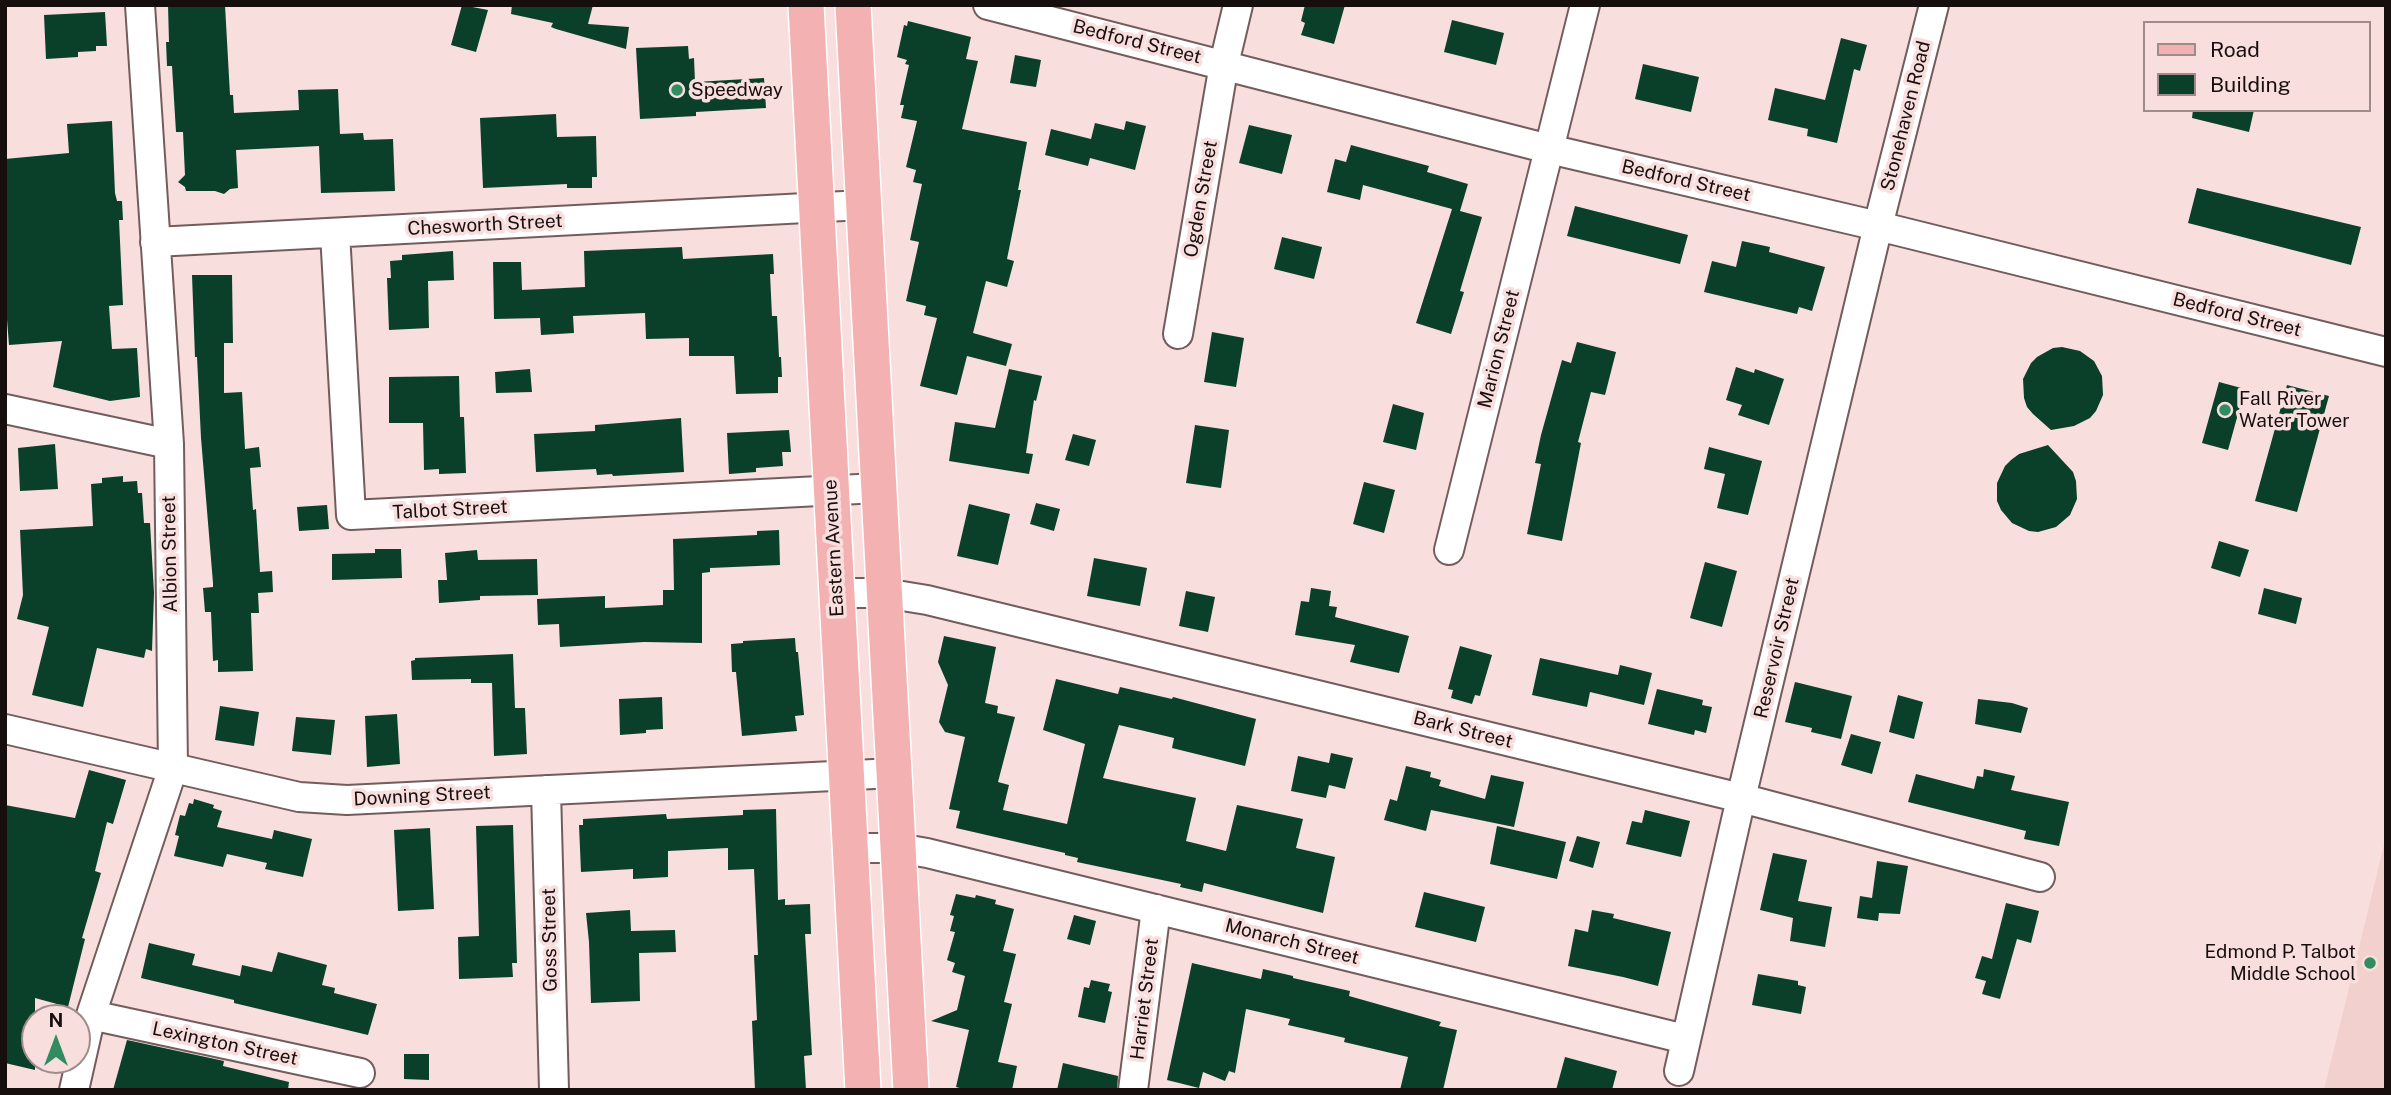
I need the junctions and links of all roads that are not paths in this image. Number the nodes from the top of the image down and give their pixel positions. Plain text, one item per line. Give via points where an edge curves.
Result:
1 (140, 5) edge
2 (806, 5) edge
3 (853, 5) edge
4 (988, 5) edge
5 (1238, 5) edge
6 (1585, 5) edge
7 (1934, 5) edge
8 (1224, 64) junction
9 (1549, 149) junction
10 (863, 205) junction
11 (816, 208) junction
12 (1878, 226) junction
13 (335, 233) junction
14 (155, 242) junction
15 (1178, 334) dead end
16 (2386, 352) edge
17 (5, 409) edge
18 (169, 444) junction
19 (878, 488) junction
20 (831, 491) junction
21 (1449, 550) dead end
22 (836, 593) junction
23 (884, 593) junction
24 (5, 729) edge
25 (173, 768) junction
26 (894, 773) junction
27 (846, 775) junction
28 (546, 790) junction
29 (1741, 798) junction
30 (850, 848) junction
31 (898, 848) junction
32 (2040, 877) dead end
33 (1156, 909) junction
34 (91, 1015) joint
35 (1685, 1039) junction
36 (1679, 1071) dead end
37 (360, 1073) dead end
38 (554, 1090) edge
39 (863, 1090) edge
40 (911, 1090) edge
41 (1133, 1090) edge

1 - 14 street, Albion Street
2 - 11 main road, Eastern Avenue
3 - 10 main road
4 - 8 street, Bedford Street
5 - 8 street, Ogden Street
6 - 9 street, Marion Street
7 - 12 street, Stonehaven Road
8 - 9 street, Bedford Street
8 - 15 street, Ogden Street
9 - 12 street, Bedford Street
9 - 21 street, Marion Street
10 - 11 street, Chesworth Street
10 - 19 main road
11 - 13 street, Chesworth Street
11 - 20 main road, Eastern Avenue
12 - 16 street, Bedford Street
12 - 29 street, Reservoir Street
13 - 14 street, Chesworth Street
13 - 20 street, Talbot Street via 351,515
14 - 18 street, Albion Street
17 - 18 street
18 - 25 street, Albion Street
19 - 20 street
19 - 23 main road
20 - 22 main road, Eastern Avenue
22 - 23 street, Bark Street
22 - 27 main road, Eastern Avenue
23 - 26 main road
23 - 29 street, Bark Street
24 - 25 street, Downing Street
25 - 28 street, Downing Street via 299,797 347,800
25 - 34 street, Albion Street
26 - 27 street, Downing Street
26 - 31 main road
27 - 28 street, Downing Street
27 - 30 main road, Eastern Avenue
28 - 38 street, Goss Street
29 - 32 street, Bark Street
29 - 35 street, Reservoir Street
30 - 31 street, Monarch Street
30 - 39 main road, Eastern Avenue
31 - 33 street, Monarch Street
31 - 40 main road
33 - 35 street, Monarch Street
33 - 41 street, Harriet Street
34 - 37 street, Lexington Street
35 - 36 street, Reservoir Street

